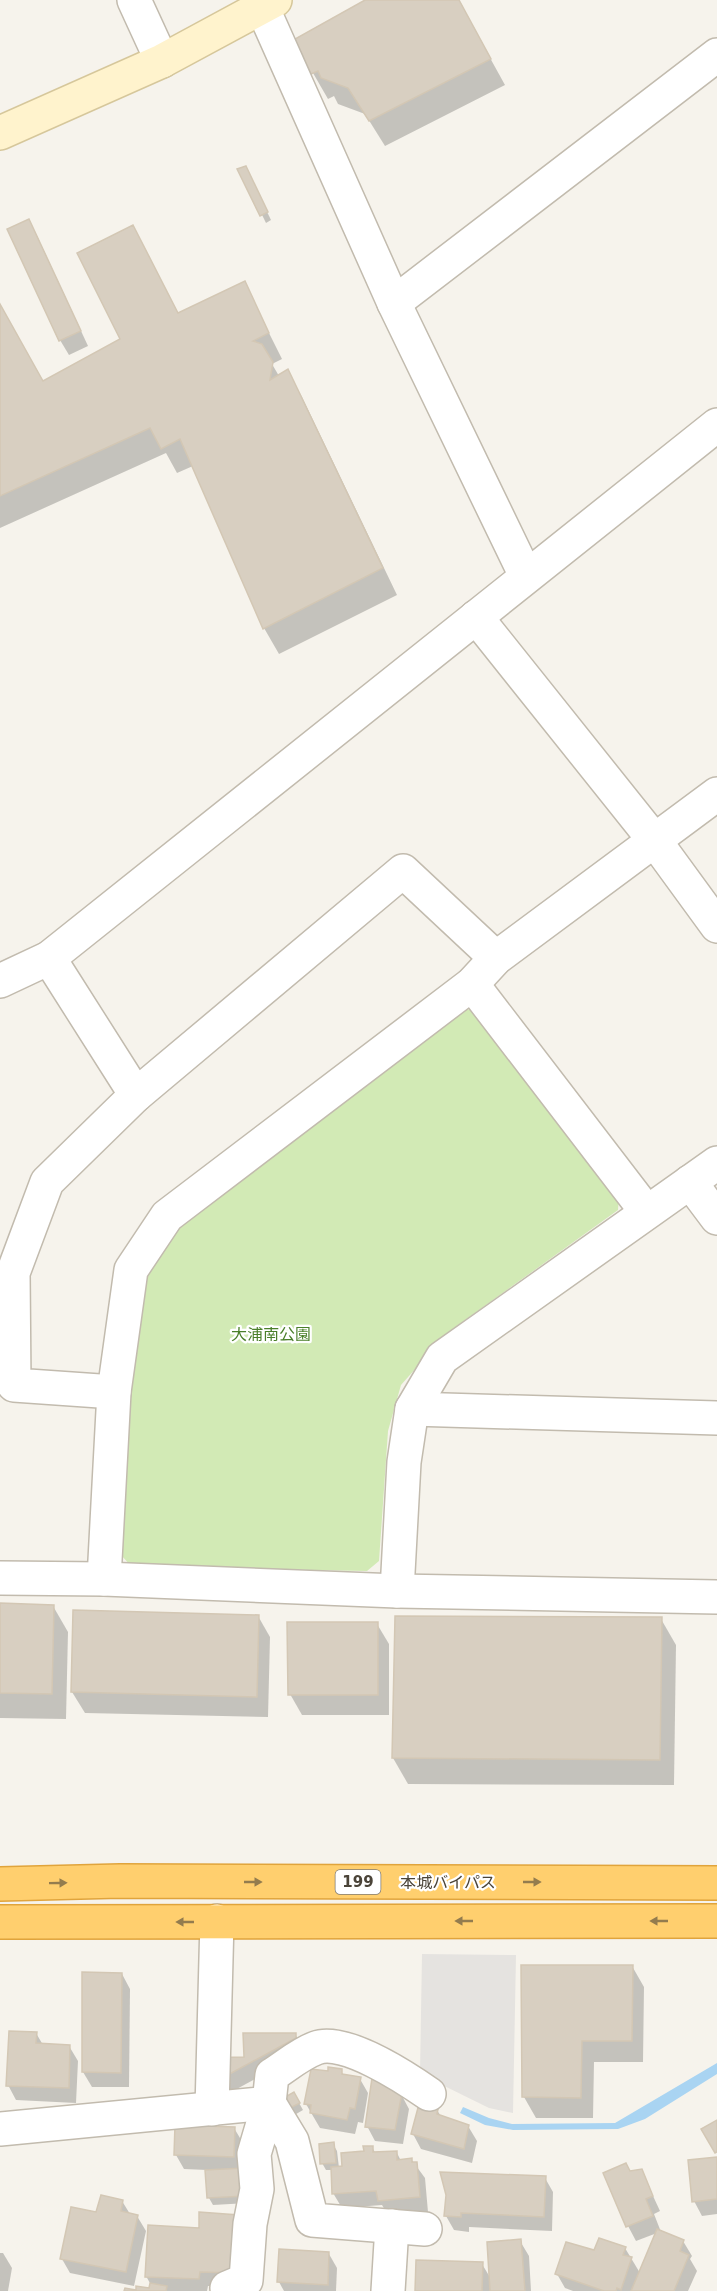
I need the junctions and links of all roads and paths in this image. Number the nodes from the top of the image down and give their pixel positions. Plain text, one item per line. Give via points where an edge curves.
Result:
1 (134, 0) edge
2 (269, 4) edge
3 (717, 55) edge
4 (162, 60) junction
5 (0, 133) edge
6 (394, 303) junction
7 (717, 424) edge
8 (526, 576) junction
9 (476, 617) junction
10 (717, 794) edge
11 (655, 841) junction
12 (717, 926) edge
13 (49, 958) junction
14 (496, 958) junction
15 (0, 981) edge
16 (472, 984) junction
17 (136, 1095) junction
18 (717, 1163) edge
19 (690, 1182) junction
20 (646, 1211) junction
21 (717, 1218) edge
22 (114, 1392) junction
23 (412, 1409) junction
24 (717, 1418) edge
25 (0, 1578) edge
26 (104, 1579) junction
27 (398, 1591) junction
28 (717, 1597) edge
29 (717, 1883) edge
30 (0, 1884) edge
31 (717, 1921) edge
32 (217, 1922) junction
33 (0, 1923) edge
34 (429, 2094) dead end
35 (269, 2103) junction
36 (212, 2109) junction
37 (0, 2129) edge
38 (392, 2226) junction
39 (425, 2229) dead end
40 (227, 2288) dead end
41 (388, 2291) edge

1 - 4 street
2 - 4 street
2 - 6 street
3 - 6 street
4 - 5 street
6 - 8 street
7 - 8 street
8 - 9 street
9 - 11 street
9 - 13 street
10 - 11 street
11 - 12 street
11 - 14 street
13 - 15 street
13 - 17 street
14 - 16 street
14 - 17 street via 403,871
16 - 20 street
16 - 22 street via 167,1216 131,1270
17 - 22 street via 47,1182 13,1273 14,1385
18 - 19 street
19 - 20 street
19 - 21 street
20 - 23 street via 442,1358
22 - 26 street
23 - 24 street
23 - 27 street via 404,1462
25 - 26 street
26 - 27 street
27 - 28 street
30 -> 29 highway, 本城バイパス / 199
31 -> 32 highway
32 -> 33 highway
32 - 36 street
34 - 35 street via 386,2065 339,2049 317,2047 272,2075
35 - 36 street
35 - 38 street via 292,2141 312,2220
35 - 40 street via 254,2154 257,2189 246,2280
36 - 37 street
38 - 39 street
38 - 41 street

